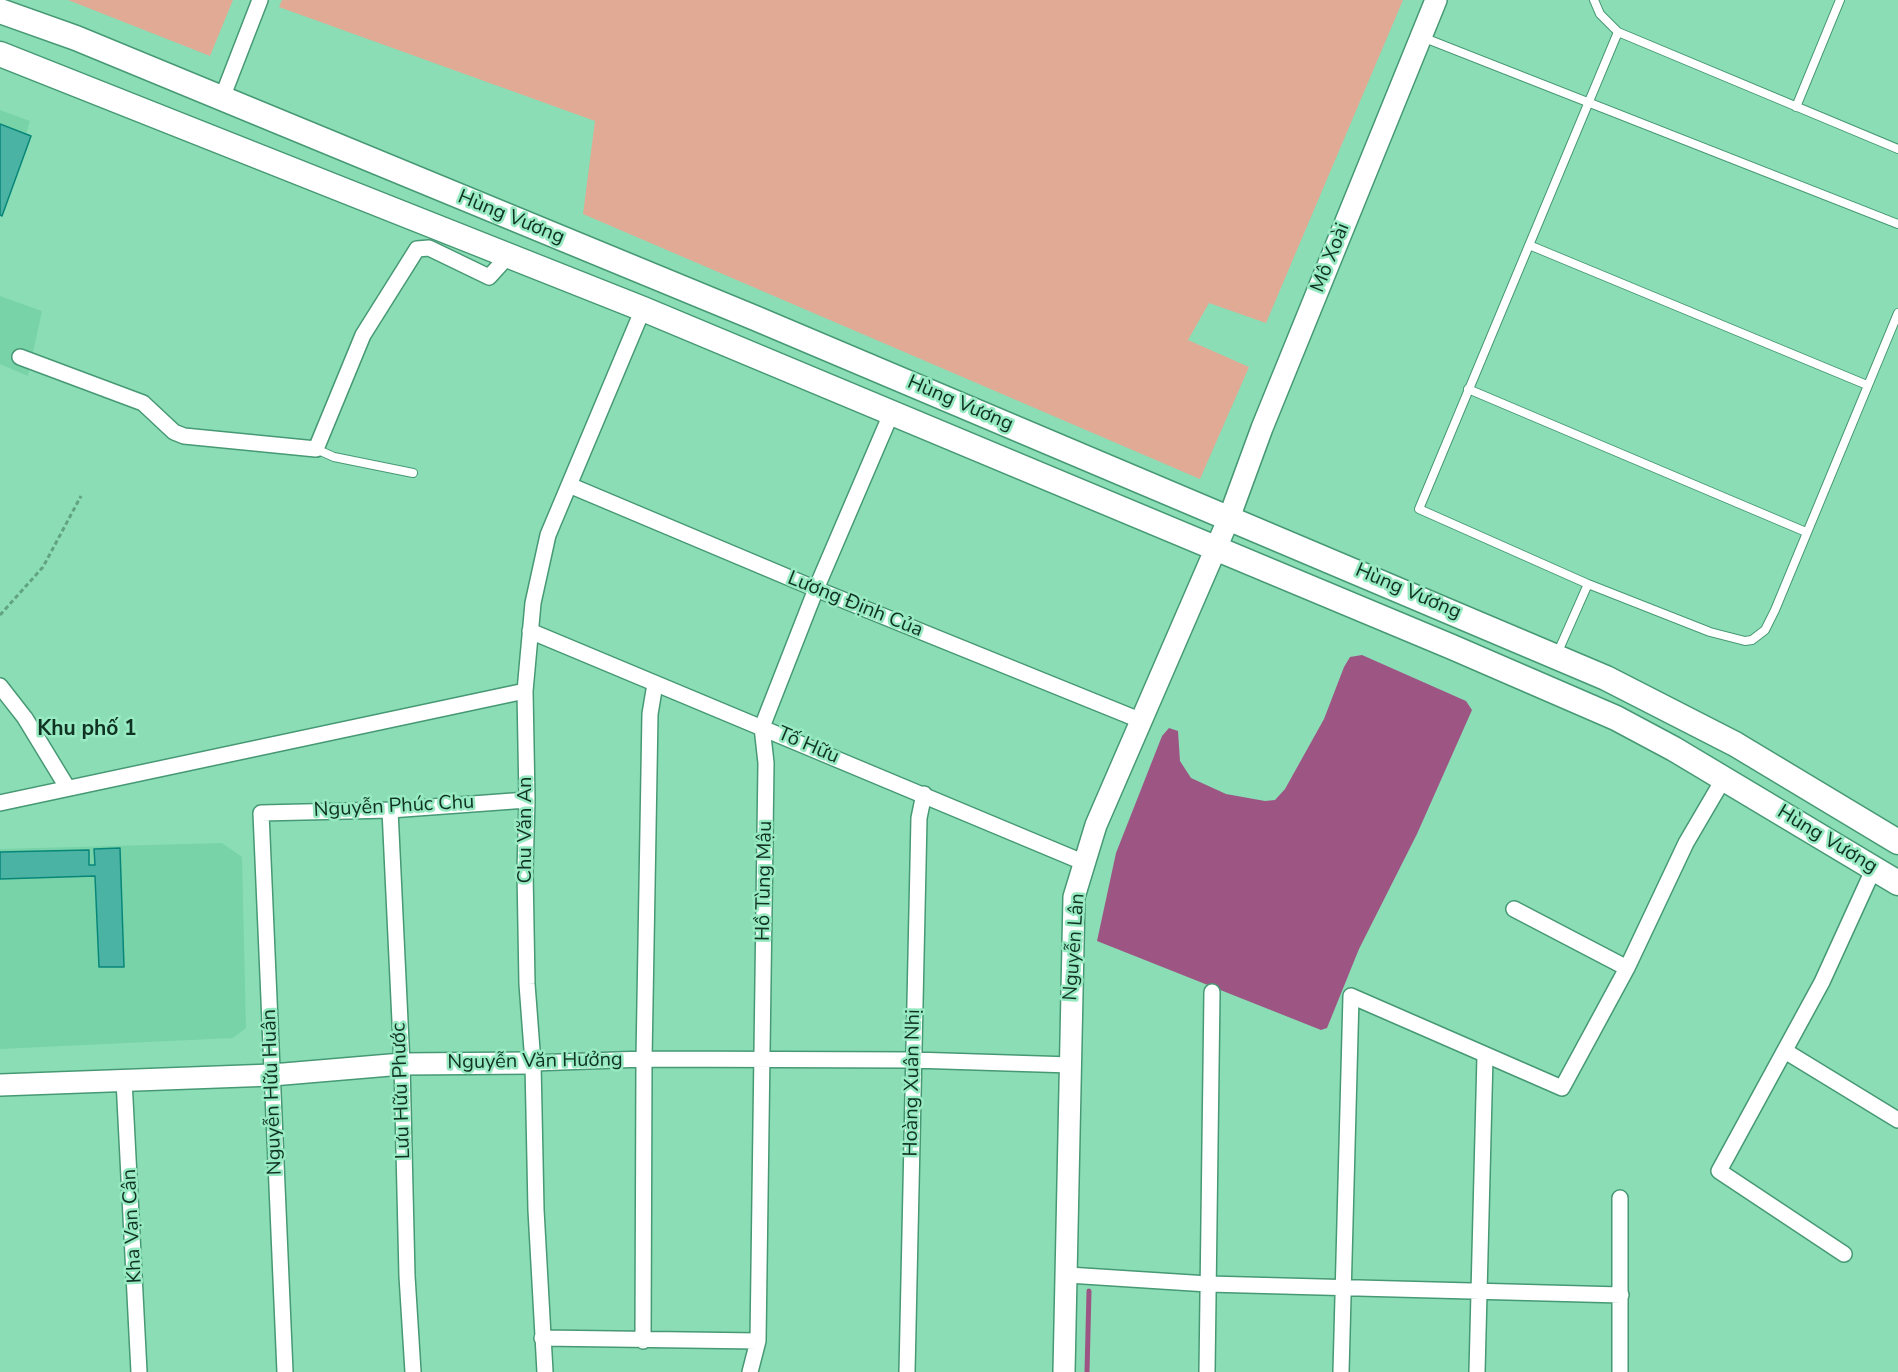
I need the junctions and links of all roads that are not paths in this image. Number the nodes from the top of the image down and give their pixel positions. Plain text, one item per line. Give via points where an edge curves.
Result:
1 (260, 0) edge
2 (1436, 0) edge
3 (1594, 0) edge
4 (1840, 0) edge
5 (0, 11) edge
6 (1618, 32) junction
7 (1420, 37) junction
8 (0, 54) edge
9 (222, 98) junction
10 (1591, 102) junction
11 (1797, 107) junction
12 (208, 135) junction
13 (1898, 149) edge
14 (1898, 224) edge
15 (1529, 245) junction
16 (510, 254) junction
17 (643, 309) junction
18 (1898, 313) edge
19 (20, 357) dead end
20 (1867, 385) junction
21 (1468, 389) junction
22 (891, 414) junction
23 (316, 449) junction
24 (413, 473) dead end
25 (569, 485) junction
26 (1229, 518) junction
27 (1806, 532) junction
28 (1216, 548) junction
29 (1588, 584) junction
30 (816, 590) junction
31 (530, 631) junction
32 (1556, 656) junction
33 (655, 684) junction
34 (0, 686) edge
35 (525, 690) junction
36 (1142, 721) junction
37 (762, 727) junction
38 (1724, 777) junction
39 (67, 787) junction
40 (924, 794) junction
41 (527, 800) junction
42 (0, 803) edge
43 (390, 810) junction
44 (261, 813) joint
45 (1898, 842) edge
46 (1085, 863) junction
47 (1874, 868) junction
48 (1898, 883) edge
49 (1514, 909) dead end
50 (1627, 968) junction
51 (1212, 992) dead end
52 (1785, 1051) junction
53 (1485, 1056) junction
54 (644, 1059) junction
55 (763, 1060) junction
56 (913, 1060) junction
57 (533, 1062) junction
58 (402, 1064) junction
59 (1071, 1065) junction
60 (272, 1075) junction
61 (124, 1080) junction
62 (0, 1085) edge
63 (1898, 1120) edge
64 (1620, 1198) dead end
65 (1844, 1254) dead end
66 (1068, 1275) junction
67 (1208, 1284) junction
68 (1342, 1288) junction
69 (1479, 1292) junction
70 (1621, 1295) junction
71 (542, 1338) junction
72 (644, 1341) junction
73 (758, 1341) junction
74 (139, 1372) edge
75 (285, 1372) edge
76 (413, 1372) edge
77 (545, 1372) edge
78 (750, 1372) edge
79 (907, 1372) edge
80 (1064, 1372) edge
81 (1207, 1372) edge
82 (1341, 1372) edge
83 (1477, 1372) edge
84 (1620, 1372) edge

1 - 9 street
2 - 7 street, Mô Xoài
3 - 6 lane via 1600,14
4 - 11 lane
5 - 9 main road, Hùng Vương
6 - 10 lane
6 - 11 lane
7 - 10 lane
7 - 26 street, Mô Xoài
8 - 12 main road, Hùng Vương
9 - 12 main road
9 - 26 main road, Hùng Vương
10 - 14 lane
10 - 15 lane
11 - 13 lane
12 - 16 main road, Hùng Vương
15 - 20 lane
15 - 21 lane
16 - 17 main road, Hùng Vương
16 - 23 street via 489,277 429,248 417,249 363,335
17 - 22 main road, Hùng Vương
17 - 25 street, Chu Văn An
18 - 20 lane
19 - 23 street via 142,403 174,432 184,436
20 - 27 lane
21 - 27 lane
21 - 29 lane via 1419,509
22 - 28 main road, Hùng Vương
22 - 30 street, Hồ Tùng Mậu
23 - 24 lane via 334,457
25 - 30 street, Lương Định Của
25 - 31 street, Chu Văn An via 542,555
26 - 28 street, Mô Xoài
26 - 32 main road, Hùng Vương
27 - 29 lane via 1769,622 1752,640 1710,632
28 - 36 street, Nguyễn Lân
28 - 38 main road, Hùng Vương via 1616,718
29 - 32 lane
30 - 36 street, Lương Định Của
30 - 37 street, Hồ Tùng Mậu
31 - 33 street, Tố Hữu
31 - 35 street, Chu Văn An
32 - 45 main road, Hùng Vương via 1706,728
33 - 37 street, Tố Hữu
33 - 54 street via 650,714
34 - 39 street via 25,718
35 - 39 street via 266,748
35 - 41 street, Chu Văn An
36 - 46 street, Nguyễn Lân via 1096,825
37 - 40 street, Tố Hữu
37 - 55 street, Hồ Tùng Mậu via 766,764
38 - 47 main road, Hùng Vương
38 - 50 street via 1686,843
39 - 42 street
40 - 46 street, Tố Hữu
40 - 56 street, Hoàng Xuân Nhị via 920,818
41 - 43 street, Nguyễn Phúc Chu
41 - 57 street, Chu Văn An via 527,984
43 - 44 street, Nguyễn Phúc Chu
43 - 58 street, Lưu Hữu Phước
44 - 60 street, Nguyễn Hữu Huân
46 - 59 street, Nguyễn Lân via 1074,897
47 - 48 main road, Hùng Vương
47 - 52 street via 1822,982
49 - 50 street
50 - 53 street via 1562,1088
51 - 67 street
52 - 63 street
52 - 65 street via 1719,1171
53 - 68 street via 1351,996
53 - 69 street
54 - 55 street, Nguyễn Văn Hưởng
54 - 57 street, Nguyễn Văn Hưởng
54 - 72 street
55 - 56 street, Nguyễn Văn Hưởng
55 - 73 street, Hồ Tùng Mậu
56 - 59 street, Nguyễn Văn Hưởng
56 - 79 street, Hoàng Xuân Nhị
57 - 58 street, Nguyễn Văn Hưởng
57 - 71 street, Chu Văn An
58 - 60 street, Nguyễn Văn Hưởng
58 - 76 street, Lưu Hữu Phước
59 - 66 street, Nguyễn Lân
60 - 61 street, Nguyễn Văn Hưởng
60 - 75 street, Nguyễn Hữu Huân
61 - 62 street, Nguyễn Văn Hưởng
61 - 74 street, Kha Vạn Cân
64 - 70 street
66 - 67 street
66 - 80 street, Nguyễn Lân
67 - 68 street
67 - 81 street
68 - 69 street
68 - 82 street
69 - 70 street
69 - 83 street
70 - 84 street
71 - 72 street
71 - 77 street, Chu Văn An
72 - 73 street
73 - 78 street, Hồ Tùng Mậu

